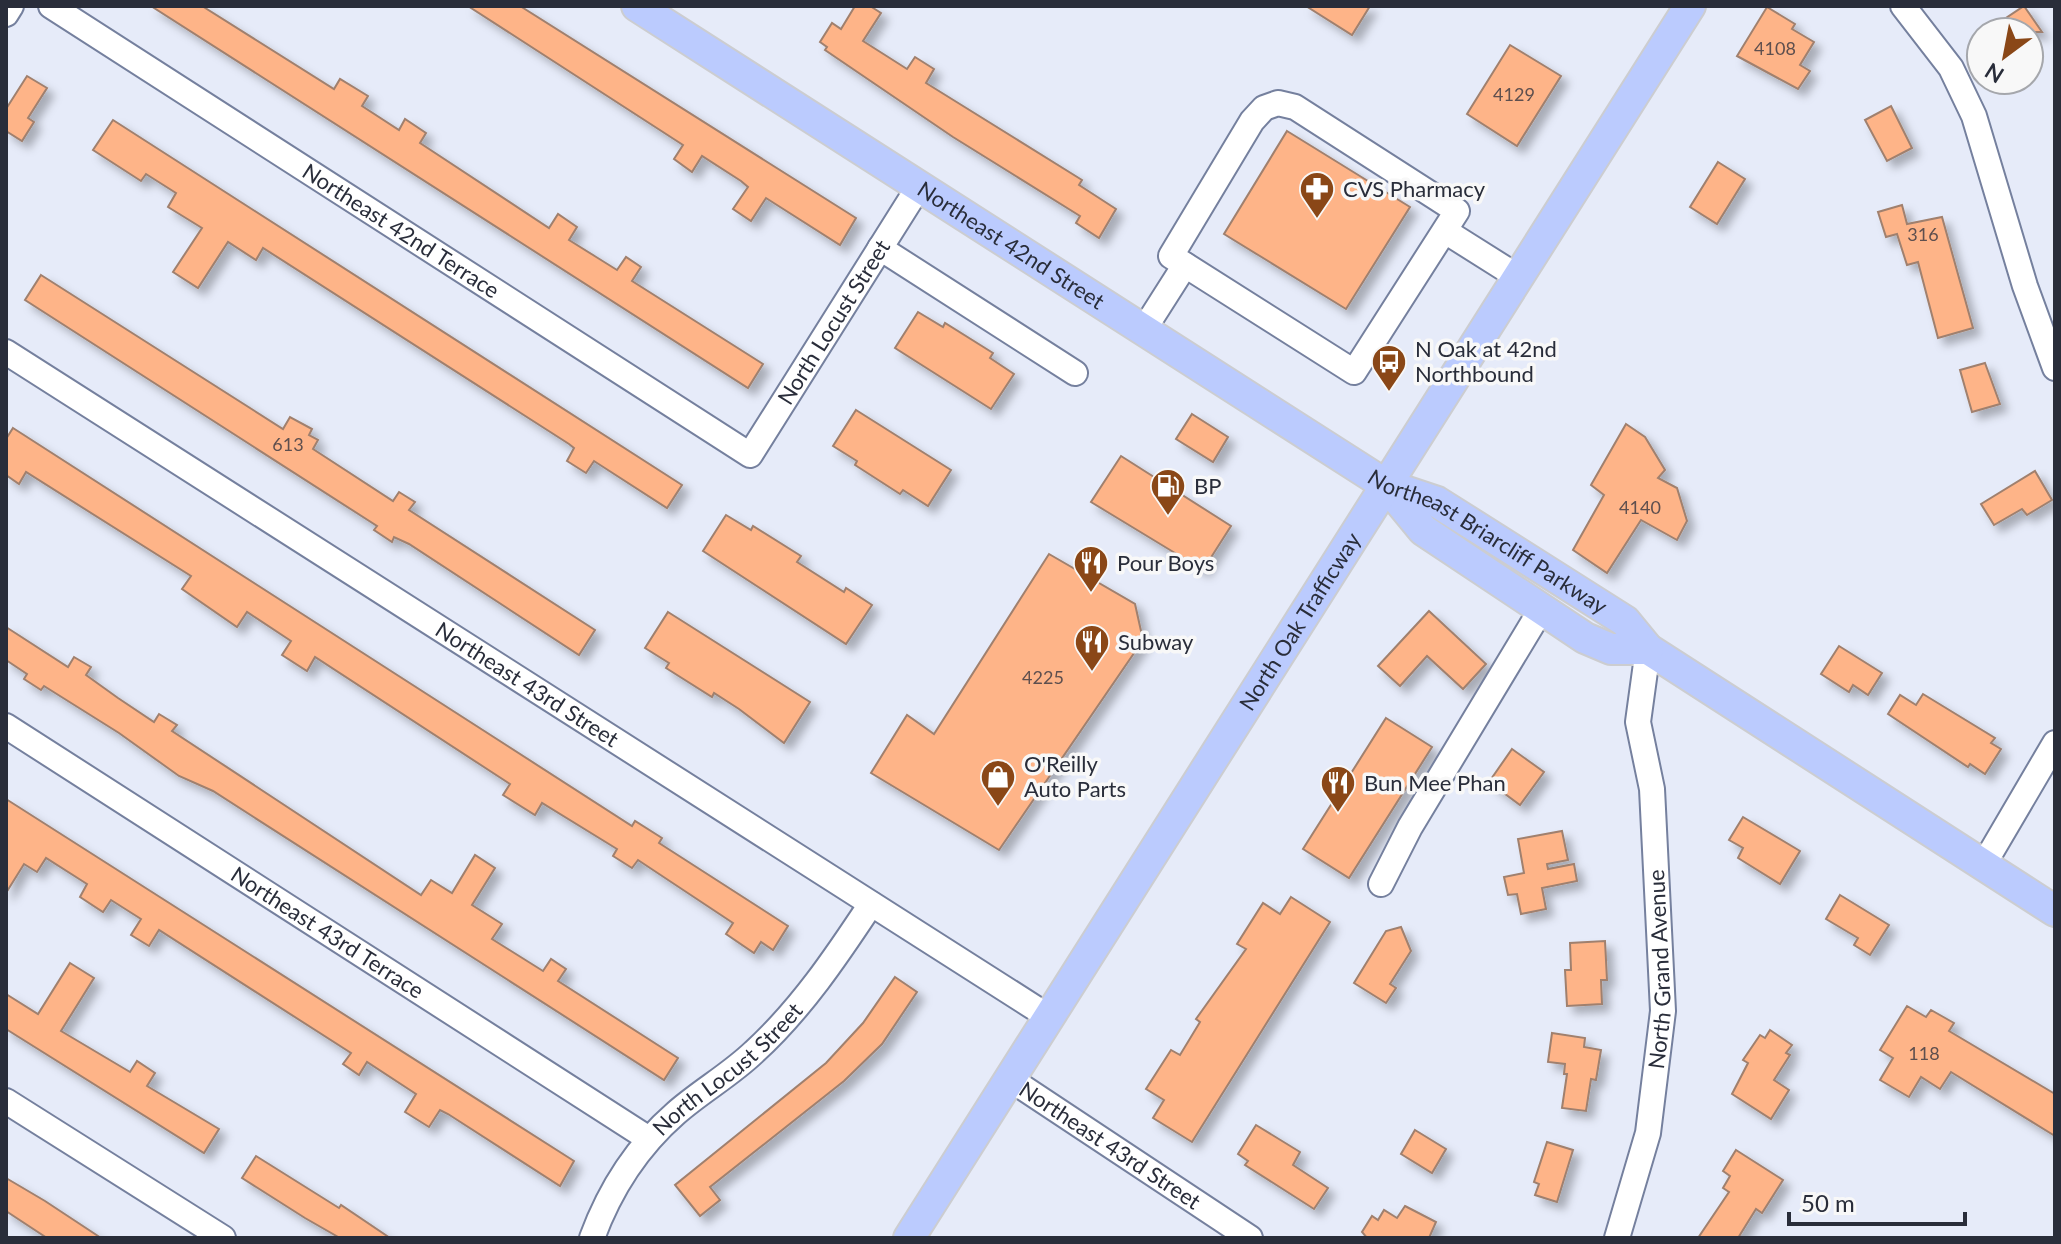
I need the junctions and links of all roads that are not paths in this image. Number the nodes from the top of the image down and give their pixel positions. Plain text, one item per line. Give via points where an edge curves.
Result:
1 (11, 6) edge
2 (51, 6) edge
3 (637, 6) edge
4 (1690, 6) edge
5 (1903, 6) edge
6 (6, 14) edge
7 (918, 188) junction
8 (1445, 231) junction
9 (880, 248) junction
10 (1185, 265) junction
11 (1518, 277) junction
12 (1143, 331) junction
13 (6, 352) edge
14 (2055, 368) edge
15 (1075, 373) dead end
16 (750, 455) joint
17 (1386, 485) junction
18 (1544, 610) junction
19 (1648, 649) junction
20 (6, 726) edge
21 (2055, 743) edge
22 (1984, 864) junction
23 (1381, 884) dead end
24 (871, 904) junction
25 (2055, 911) edge
26 (1049, 1017) junction
27 (1010, 1079) junction
28 (6, 1101) edge
29 (649, 1139) junction
30 (223, 1238) edge
31 (592, 1238) edge
32 (909, 1238) edge
33 (1250, 1238) edge
34 (1617, 1238) edge

1 - 6 street
2 - 16 street, Northeast 42nd Terrace
3 - 7 main road, Northeast 42nd Street
4 - 11 main road, North Oak Trafficway
5 - 14 street via 1951,68 1974,116
7 - 9 street, North Locust Street
7 - 12 main road, Northeast 42nd Street
8 - 10 street via 1354,372
8 - 10 street via 1457,211 1295,107 1278,103 1252,121 1171,256
8 - 11 street
9 - 15 street
9 - 16 street, North Locust Street
10 - 12 street
11 - 17 main road, North Oak Trafficway
12 - 17 main road, Northeast 42nd Street
13 - 24 street, Northeast 43rd Street
17 - 18 main road, Northeast Briarcliff Parkway via 1423,530
17 - 19 main road, Northeast Briarcliff Parkway via 1437,502 1625,621
17 - 26 main road, North Oak Trafficway
18 - 19 main road, Northeast Briarcliff Parkway via 1611,649
18 - 23 street via 1418,813
19 - 22 main road, Northeast Briarcliff Parkway
19 - 34 street, North Grand Avenue via 1638,722 1652,789 1663,1011 1648,1133
20 - 29 street, Northeast 43rd Terrace
21 - 22 street
22 - 25 main road, Northeast Briarcliff Parkway
24 - 26 street, Northeast 43rd Street
24 - 29 street, North Locust Street via 797,1008 755,1051
26 - 27 main road, North Oak Trafficway
27 - 32 main road, North Oak Trafficway
27 - 33 street, Northeast 43rd Street
28 - 30 street
29 - 31 street, North Locust Street via 614,1188

